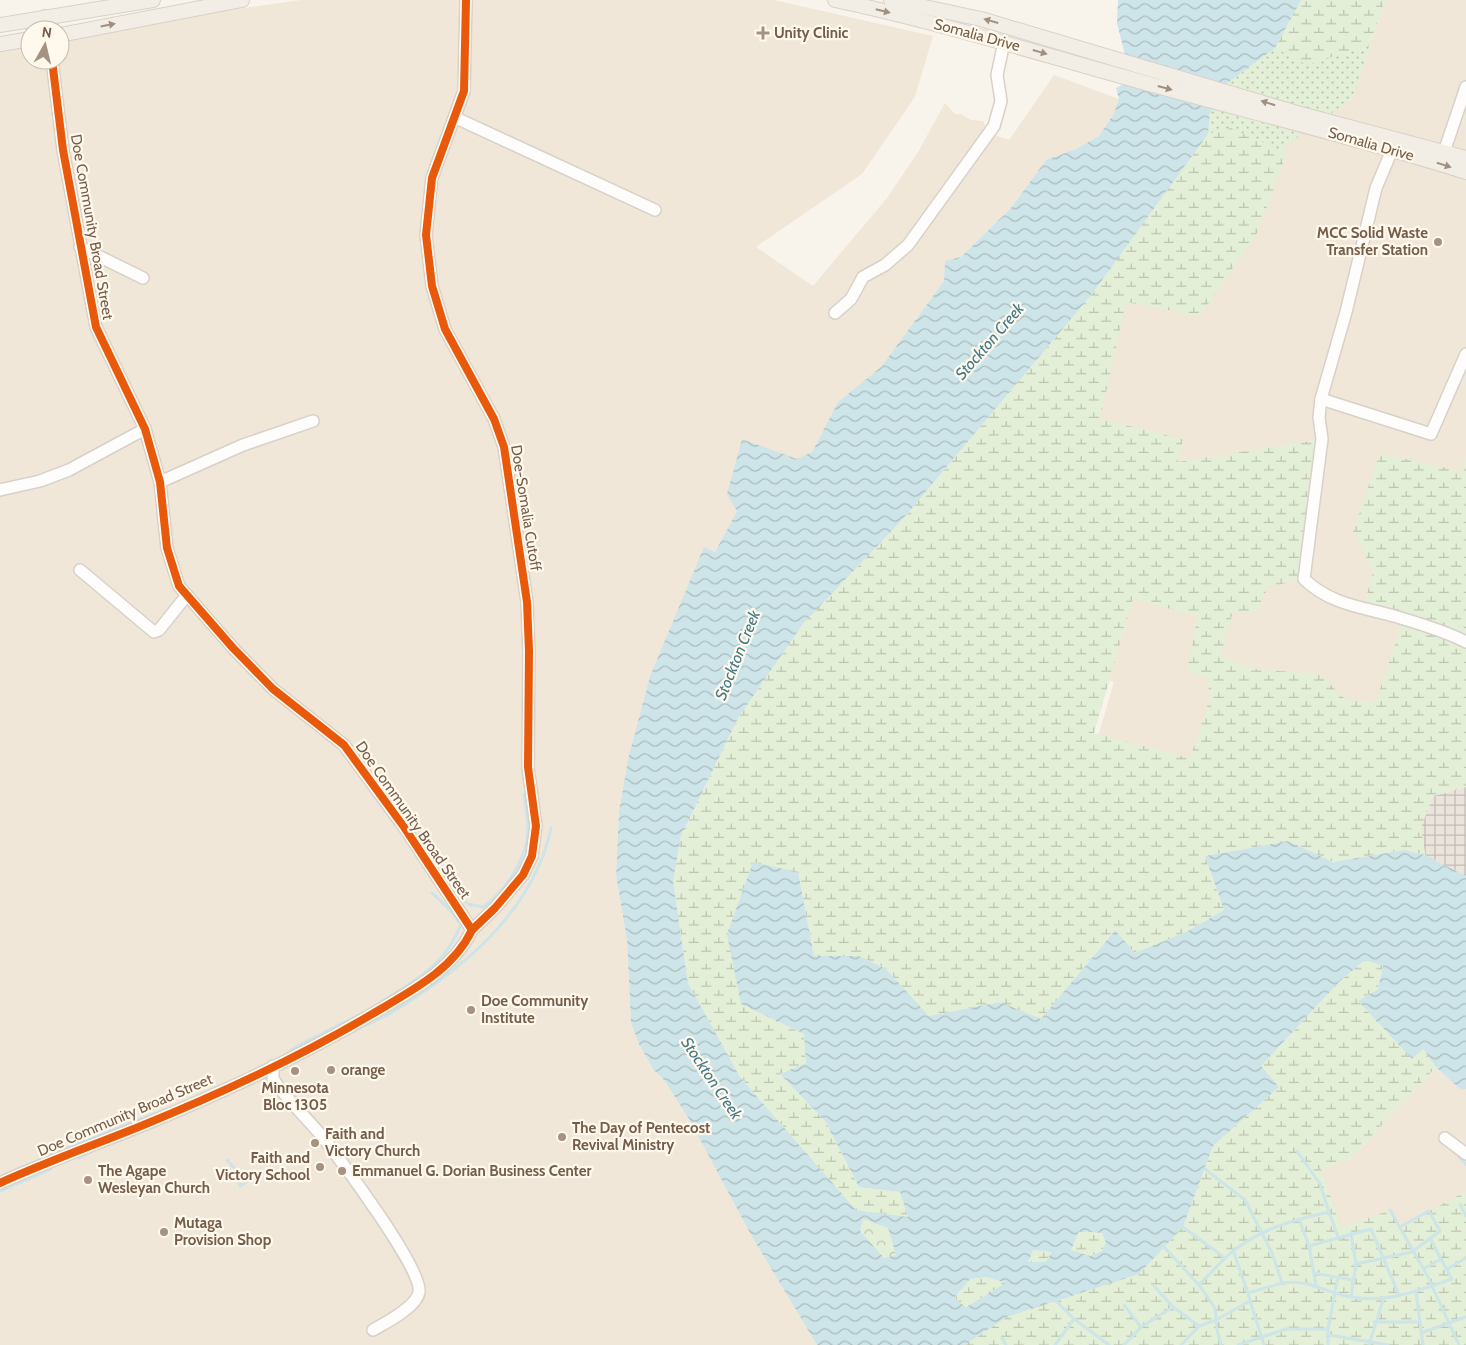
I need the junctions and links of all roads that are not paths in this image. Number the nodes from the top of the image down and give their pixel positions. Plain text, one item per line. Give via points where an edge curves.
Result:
1 (153, 0) edge
2 (242, 0) edge
3 (466, 0) edge
4 (835, 0) edge
5 (892, 0) edge
6 (910, 7) edge
7 (60, 20) edge
8 (20, 24) edge
9 (0, 25) edge
10 (70, 33) edge
11 (20, 41) edge
12 (1004, 42) junction
13 (0, 44) edge
14 (53, 70) edge
15 (1466, 87) edge
16 (1246, 103) junction
17 (456, 118) junction
18 (1392, 150) junction
19 (1444, 152) junction
20 (1466, 158) edge
21 (1466, 172) edge
22 (655, 210) dead end
23 (80, 247) junction
24 (143, 278) dead end
25 (835, 313) dead end
26 (1466, 354) edge
27 (1321, 399) junction
28 (313, 421) dead end
29 (145, 429) junction
30 (160, 482) junction
31 (0, 490) edge
32 (80, 570) dead end
33 (188, 595) junction
34 (1466, 642) edge
35 (472, 930) junction
36 (273, 1066) junction
37 (1445, 1138) dead end
38 (1464, 1152) edge
39 (0, 1183) edge
40 (373, 1330) dead end

1 - 7 main road
10 -> 2 main road
3 - 17 street, Doe-Somalia Cutoff via 464,91
4 -> 6 main road, Somalia Drive
5 - 6 main road, Somalia Drive
6 - 12 main road, Somalia Drive
16 -> 6 main road, Somalia Drive via 1122,59 981,19
8 - 9 main road
11 - 13 main road
12 -> 16 main road, Somalia Drive via 1118,74
12 - 25 street via 997,75 1001,101 994,126 908,245 885,265 863,277 851,299
14 - 23 street, Doe Community Broad Street
15 - 19 street
16 - 18 main road, Somalia Drive
19 -> 16 main road, Somalia Drive
17 - 22 street
17 - 35 street, Doe-Somalia Cutoff via 432,178 426,235 432,286 445,329 494,419 504,447 527,602 528,767 536,826 532,856 523,875
18 -> 21 main road, Somalia Drive
18 - 27 street via 1376,188
19 - 20 main road, Somalia Drive
23 - 24 street
23 - 29 street, Doe Community Broad Street via 96,327
26 - 27 street via 1431,434
27 - 34 street via 1322,439 1304,578 1318,592 1363,610 1403,618
28 - 30 street via 243,445
29 - 30 street, Doe Community Broad Street
29 - 31 street via 69,470
30 - 33 street, Doe Community Broad Street via 171,564 179,586
32 - 33 street via 154,632
33 - 35 street, Doe Community Broad Street via 273,689 344,745 404,827
35 - 36 street, Doe Community Broad Street via 457,954 427,981 348,1029
36 - 39 street, Doe Community Broad Street via 141,1126
36 - 40 street via 273,1079 353,1179 409,1262 419,1288 416,1300
37 - 38 street

